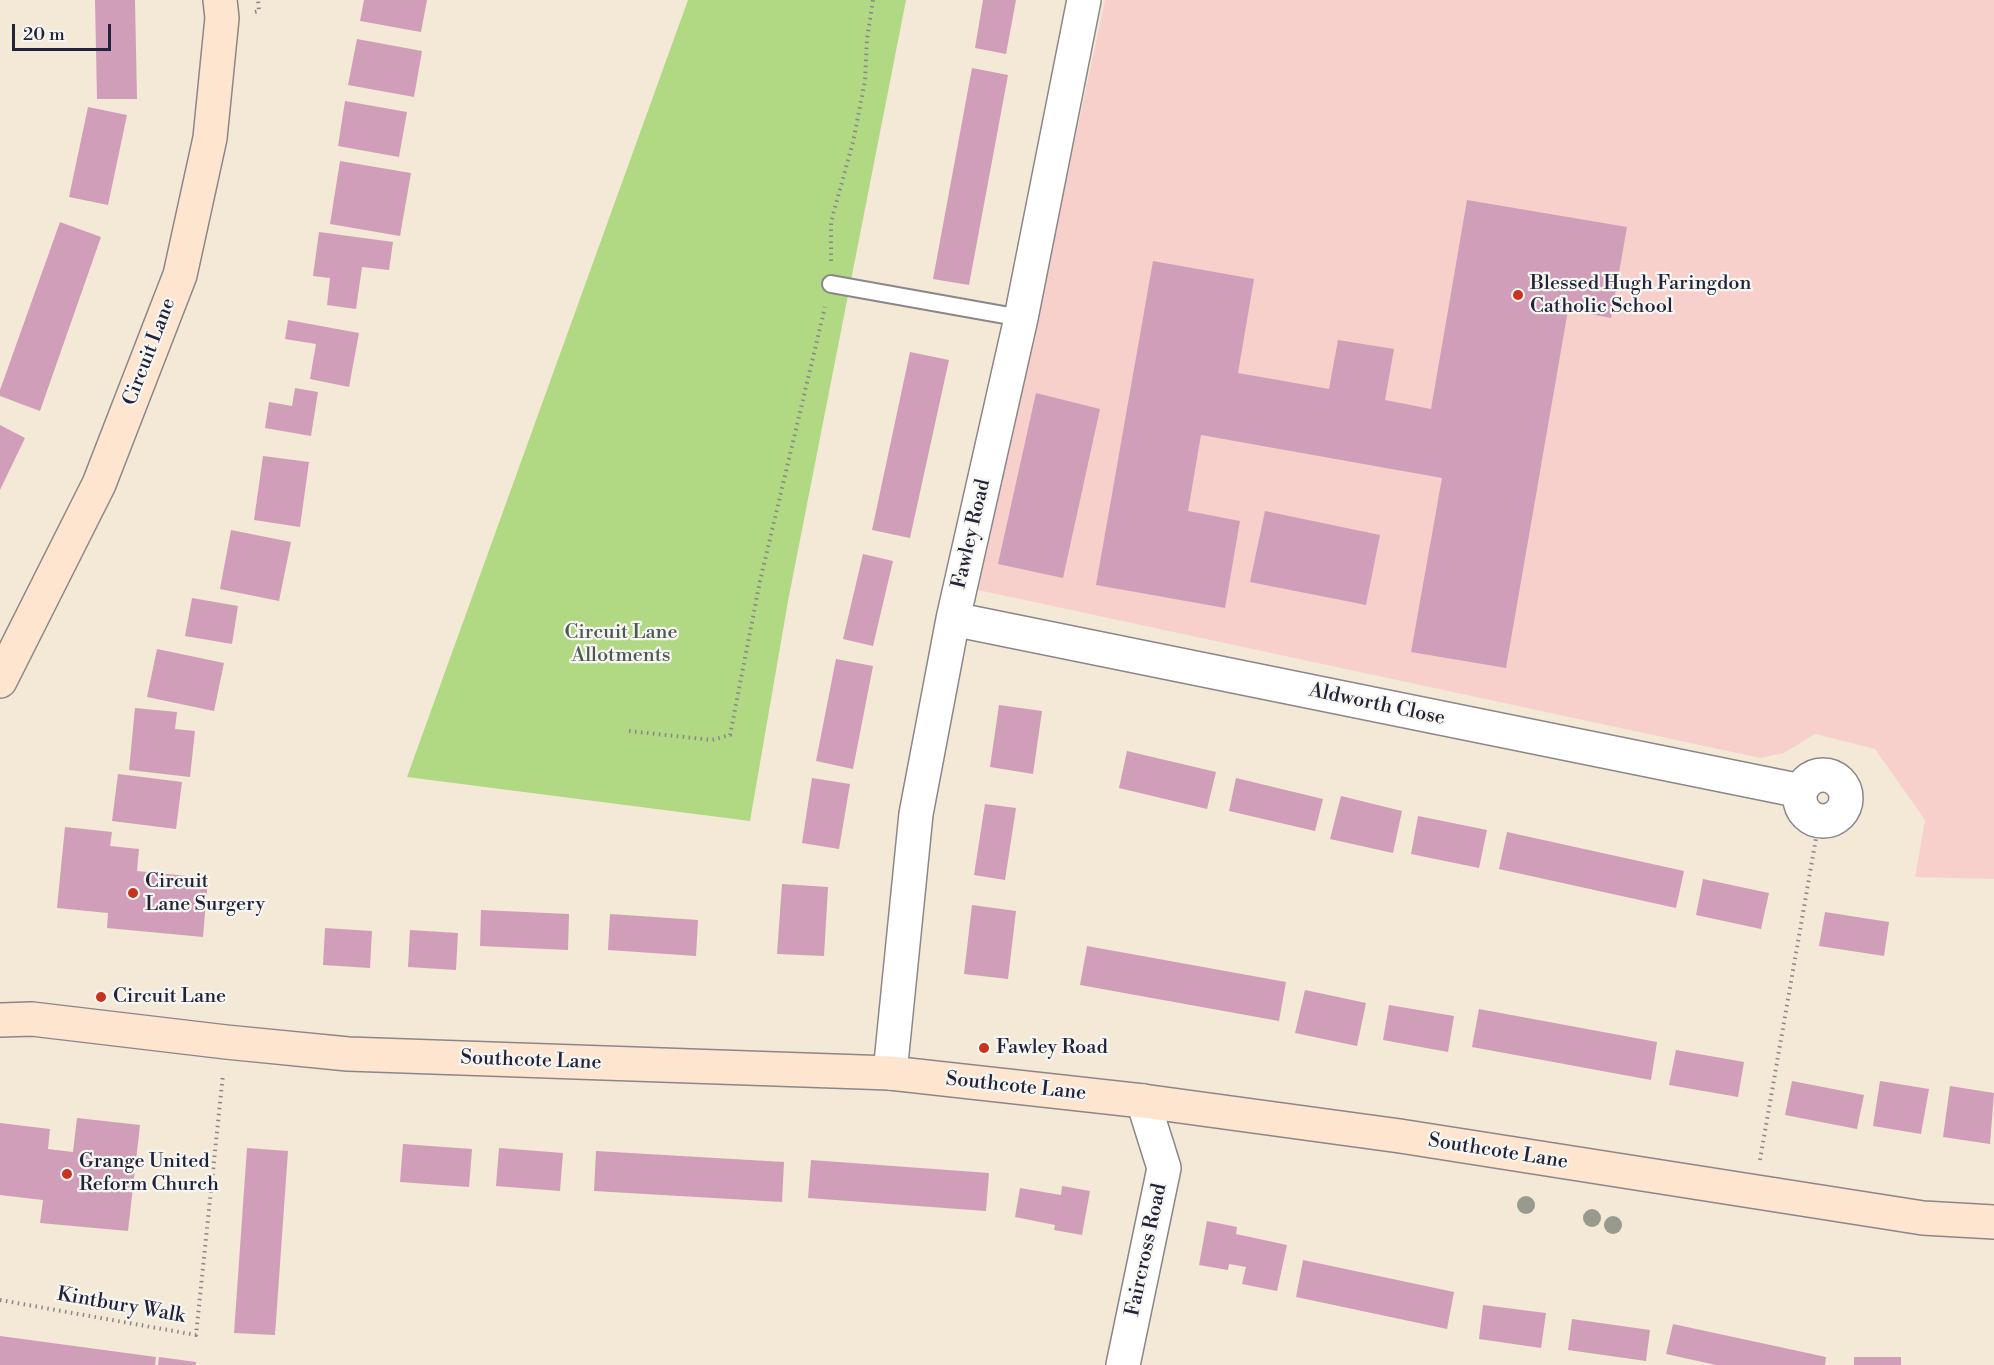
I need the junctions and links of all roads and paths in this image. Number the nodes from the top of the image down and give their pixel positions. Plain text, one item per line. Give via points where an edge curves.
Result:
1 (220, 0) edge
2 (873, 0) edge
3 (1084, 0) edge
4 (831, 284) junction
5 (1021, 318) junction
6 (953, 619) junction
7 (0, 681) edge
8 (629, 730) dead end
9 (1801, 791) junction
10 (1819, 821) junction
11 (0, 1008) edge
12 (16, 1019) edge
13 (226, 1042) junction
14 (890, 1073) junction
15 (1143, 1101) junction
16 (1755, 1192) junction
17 (1994, 1222) edge
18 (0, 1300) edge
19 (1123, 1365) edge

1 - 7 street, Circuit Lane via 222,18 210,138 180,275 99,484
2 - 4 path via 865,81 831,222
3 - 5 street, Fawley Road
4 - 5 lane
4 - 8 path via 760,581 730,735 712,740
5 - 6 street, Fawley Road
6 - 9 street, Aldworth Close
6 - 14 street, Fawley Road via 915,814
9 - 10 street via 1806,814
9 - 10 street via 1816,776 1832,776 1843,786 1847,801 1840,815
10 - 16 path
11 - 12 street, Southcote Lane
12 - 13 street, Southcote Lane
13 - 14 street, Southcote Lane via 348,1054
13 - 18 path, Kintbury Walk via 196,1335
14 - 15 street, Southcote Lane
15 - 16 street, Southcote Lane via 1400,1136
15 - 19 street, Faircross Road via 1164,1168
16 - 17 street, Southcote Lane via 1923,1218

